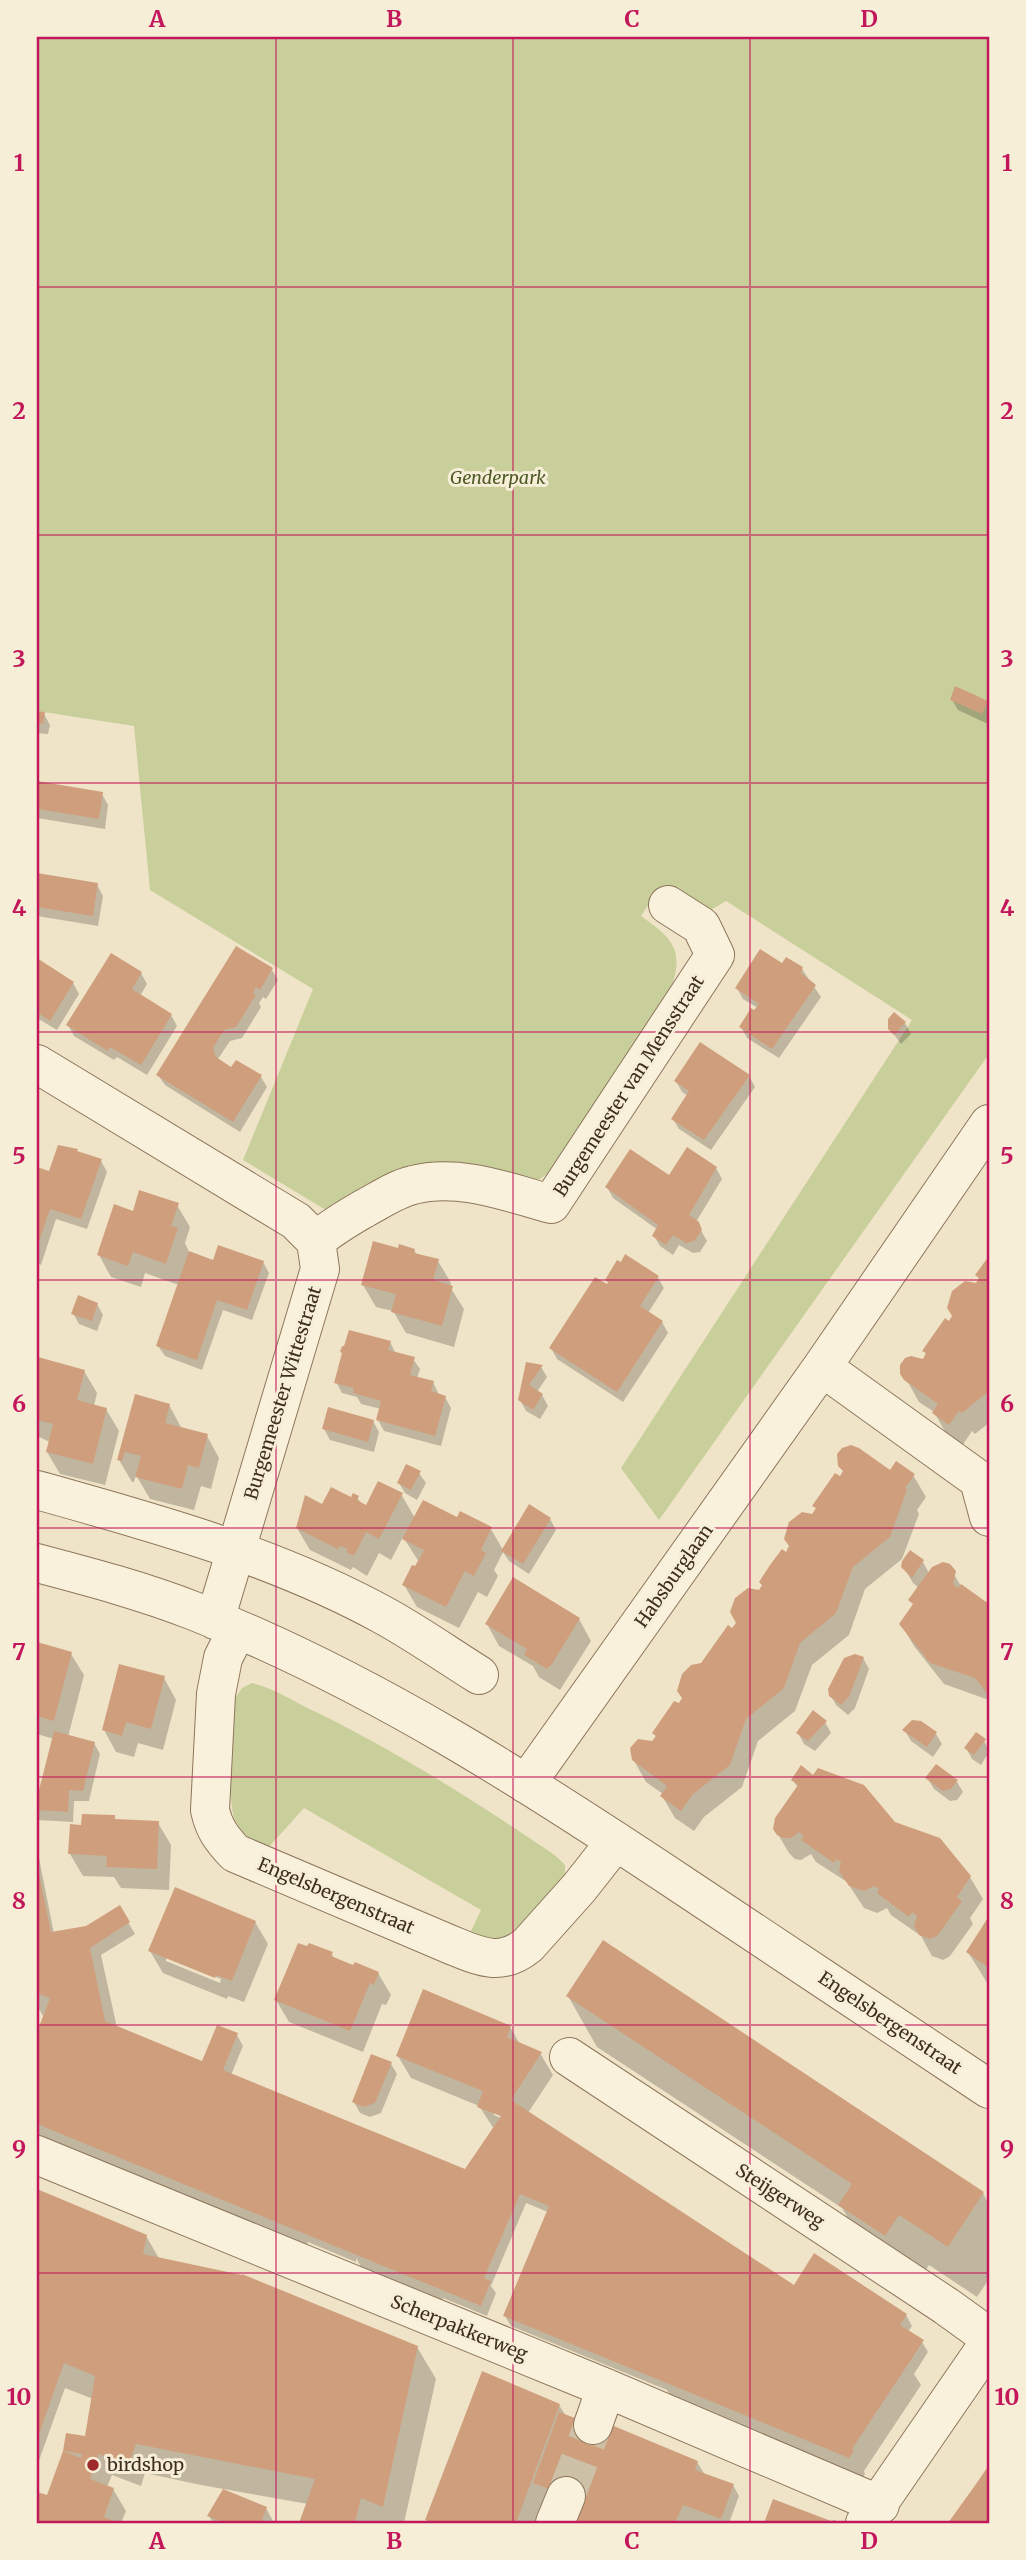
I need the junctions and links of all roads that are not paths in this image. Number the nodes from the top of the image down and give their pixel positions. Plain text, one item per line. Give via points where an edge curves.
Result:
1 (668, 905) dead end
2 (37, 1064) edge
3 (989, 1124) edge
4 (316, 1241) junction
5 (822, 1367) junction
6 (984, 1479) edge
7 (37, 1490) edge
8 (989, 1517) edge
9 (236, 1552) junction
10 (37, 1563) edge
11 (226, 1625) junction
12 (479, 1675) dead end
13 (526, 1784) junction
14 (616, 1840) junction
15 (569, 2057) dead end
16 (989, 2089) edge
17 (37, 2155) edge
18 (989, 2337) edge
19 (989, 2343) edge
20 (606, 2388) junction
21 (593, 2425) tunnel mouth
22 (873, 2514) edge

1 - 4 street, Burgemeester van Mensstraat via 701,926 715,955 551,1204 474,1184 412,1185 368,1206
2 - 4 street via 296,1221
3 - 5 street, Habsburglaan
4 - 9 street, Burgemeester Wittestraat via 320,1269
5 - 6 street
5 - 13 street, Habsburglaan
6 - 8 street
7 - 9 street via 183,1531
9 - 11 street, Burgemeester Wittestraat
9 - 12 street via 383,1615
10 - 11 street, Engelsbergenstraat via 117,1584
11 - 13 street, Engelsbergenstraat via 370,1693
11 - 14 street, Engelsbergenstraat via 216,1694 210,1810 222,1839 235,1853 477,1956 498,1959 528,1945
13 - 14 street, Engelsbergenstraat
14 - 16 street, Engelsbergenstraat
15 - 18 street, Steijgerweg
17 - 20 street, Scherpakkerweg
19 - 22 street
20 - 21 street
20 - 22 street, Scherpakkerweg

